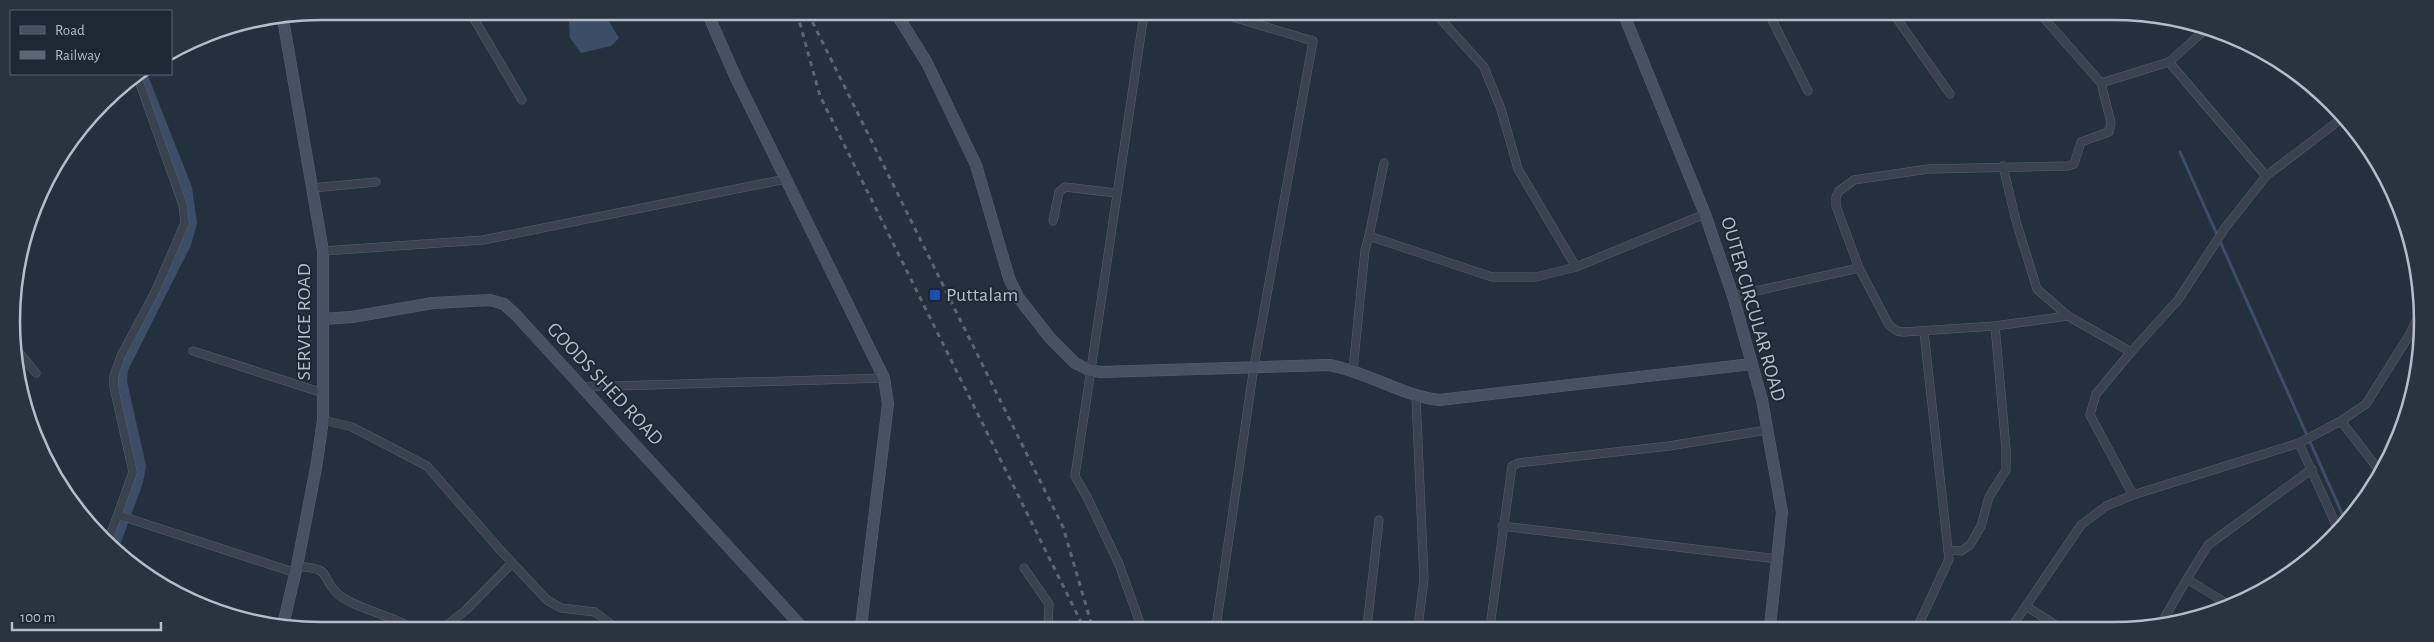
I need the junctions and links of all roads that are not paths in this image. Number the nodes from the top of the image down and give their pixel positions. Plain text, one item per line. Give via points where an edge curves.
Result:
1 (475, 20) edge
2 (711, 20) edge
3 (900, 20) edge
4 (1143, 20) edge
5 (1243, 20) edge
6 (1442, 20) edge
7 (1626, 20) edge
8 (1772, 20) edge
9 (1898, 20) edge
10 (2046, 20) edge
11 (284, 23) edge
12 (2201, 33) edge
13 (2169, 62) junction
14 (139, 81) edge
15 (2101, 83) junction
16 (1808, 92) dead end
17 (1950, 94) dead end
18 (522, 100) dead end
19 (2337, 121) edge
20 (1384, 163) dead end
21 (2003, 166) junction
22 (2266, 176) junction
23 (786, 179) junction
24 (376, 182) dead end
25 (312, 188) junction
26 (1116, 193) junction
27 (1706, 214) junction
28 (1053, 221) dead end
29 (1370, 236) junction
30 (323, 251) junction
31 (1576, 266) junction
32 (1859, 268) junction
33 (1733, 296) junction
34 (2068, 316) junction
35 (323, 319) junction
36 (1995, 326) junction
37 (2414, 326) edge
38 (1924, 332) junction
39 (193, 351) dead end
40 (2131, 352) junction
41 (23, 357) edge
42 (1752, 364) junction
43 (1254, 366) junction
44 (1089, 370) junction
45 (1353, 370) junction
46 (36, 373) dead end
47 (884, 378) junction
48 (582, 387) junction
49 (324, 394) junction
50 (1416, 397) junction
51 (323, 420) junction
52 (2340, 422) junction
53 (1767, 430) junction
54 (2302, 442) junction
55 (2376, 467) edge
56 (2312, 469) junction
57 (2133, 495) junction
58 (119, 516) junction
59 (1379, 520) dead end
60 (2335, 523) edge
61 (1502, 526) junction
62 (110, 536) edge
63 (1948, 550) junction
64 (1778, 559) junction
65 (512, 563) junction
66 (1024, 568) dead end
67 (296, 570) junction
68 (2187, 579) junction
69 (2223, 601) edge
70 (2026, 606) junction
71 (2163, 617) edge
72 (284, 619) edge
73 (399, 622) edge
74 (451, 622) edge
75 (607, 622) edge
76 (797, 622) edge
77 (861, 622) edge
78 (1048, 622) edge
79 (1140, 622) edge
80 (1217, 622) edge
81 (1368, 622) edge
82 (1419, 622) edge
83 (1491, 622) edge
84 (1771, 622) edge
85 (1920, 622) edge
86 (2015, 622) edge
87 (2051, 622) edge

1 - 18 street
2 - 23 street
3 - 44 street via 927,63 976,165 1018,297 1050,338 1075,363
4 - 26 street
5 - 43 street via 1313,41
6 - 31 street via 1484,67 1518,168
7 - 27 street, OUTER CIRCULAR ROAD
8 - 16 street
9 - 17 street
10 - 15 street
11 - 25 street, SERVICE ROAD
12 - 13 street
13 - 15 street
13 - 22 street
14 - 58 street via 183,205 186,223 114,376 134,472
15 - 21 street via 2111,123 2109,132 2081,142 2074,164
19 - 22 street
20 - 29 street
21 - 32 street via 1928,169 1845,184 1836,198 1836,206
21 - 34 street via 2016,221 2038,289
22 - 40 street via 2225,228 2178,300
23 - 30 street via 483,240
23 - 47 street
24 - 25 street
25 - 30 street, SERVICE ROAD
26 - 28 street via 1065,186 1060,192
26 - 44 street
27 - 31 street
27 - 33 street, OUTER CIRCULAR ROAD
29 - 31 street via 1492,277 1536,277
29 - 45 street via 1365,250
30 - 35 street, SERVICE ROAD
32 - 33 street
32 - 38 street via 1890,325 1897,331
33 - 42 street, OUTER CIRCULAR ROAD
34 - 36 street
34 - 40 street
35 - 48 street, GOODS SHED ROAD via 433,303 490,300 504,304 516,315
35 - 49 street, SERVICE ROAD
36 - 38 street
36 - 63 street via 2006,470 1990,497 1981,526 1970,546 1961,551
37 - 52 street via 2366,404
38 - 63 street
39 - 49 street
40 - 57 street via 2096,394 2090,415
41 - 46 street
42 - 50 street via 1439,400
42 - 53 street, OUTER CIRCULAR ROAD
43 - 44 street
43 - 45 street via 1329,365
43 - 80 street
44 - 79 street via 1075,476 1118,564
45 - 50 street
47 - 48 street
47 - 77 street via 888,404
48 - 76 street, GOODS SHED ROAD
49 - 51 street, SERVICE ROAD
50 - 82 street via 1424,579
51 - 65 street via 352,426 427,466
51 - 67 street, SERVICE ROAD
52 - 54 street
52 - 55 street
53 - 61 street via 1670,446 1518,463 1510,471
53 - 64 street, OUTER CIRCULAR ROAD via 1782,512
54 - 56 street
54 - 57 street
56 - 60 street
56 - 68 street via 2208,544
57 - 70 street via 2106,506 2081,525
58 - 62 street
58 - 67 street
59 - 81 street
61 - 64 street
61 - 83 street
63 - 85 street via 1949,559
64 - 84 street, OUTER CIRCULAR ROAD
65 - 74 street
65 - 75 street via 547,600 561,608 595,612
66 - 78 street via 1049,604
67 - 72 street, SERVICE ROAD
67 - 73 street via 317,568 324,572 339,595
68 - 69 street
68 - 71 street
70 - 86 street
70 - 87 street

